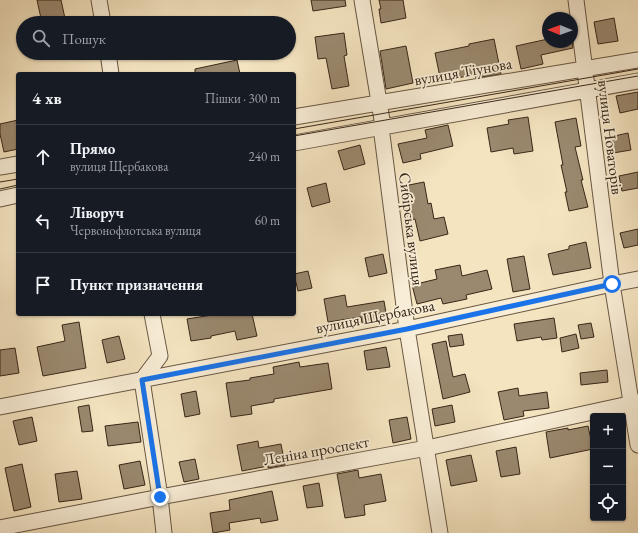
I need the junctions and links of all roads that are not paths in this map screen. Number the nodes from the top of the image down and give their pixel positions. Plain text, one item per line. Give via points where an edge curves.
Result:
1 (99, 0) edge
2 (362, 0) edge
3 (576, 0) edge
4 (102, 16) edge
5 (109, 60) edge
6 (638, 60) edge
7 (584, 69) junction
8 (111, 72) edge
9 (638, 80) edge
10 (587, 90) junction
11 (379, 104) junction
12 (296, 117) edge
13 (381, 127) junction
14 (296, 142) edge
15 (16, 164) edge
16 (0, 167) edge
17 (16, 195) edge
18 (0, 198) edge
19 (638, 279) edge
20 (612, 284) junction
21 (152, 316) edge
22 (407, 329) junction
23 (142, 380) junction
24 (635, 402) edge
25 (0, 407) edge
26 (638, 445) edge
27 (427, 448) junction
28 (160, 497) junction
29 (0, 528) edge
30 (164, 533) edge
31 (440, 533) edge

1 - 4 street
2 - 11 street, Сибірська вулиця
3 - 7 street, вулиця Новаторів
5 - 8 street
6 - 7 street, вулиця Тіунова
7 - 10 street, вулиця Новаторів
7 - 11 street, вулиця Тіунова
9 - 10 street
10 - 13 street
10 - 20 street, вулиця Новаторів
11 - 12 street, вулиця Тіунова
11 - 13 street, Сибірська вулиця
13 - 14 street
13 - 22 street, Сибірська вулиця
15 - 16 street
17 - 18 street
19 - 20 street, вулиця Щербакова
20 - 22 street, вулиця Щербакова
20 - 24 street, вулиця Новаторів
21 - 23 street via 160,356
22 - 23 street, вулиця Щербакова
22 - 27 street, Сибірська вулиця
23 - 25 street, вулиця Щербакова
23 - 28 street
24 - 26 street, вулиця Новаторів
24 - 27 street, Леніна проспект
27 - 28 street, Леніна проспект
27 - 31 street, Сибірська вулиця
28 - 29 street, Леніна проспект
28 - 30 street

